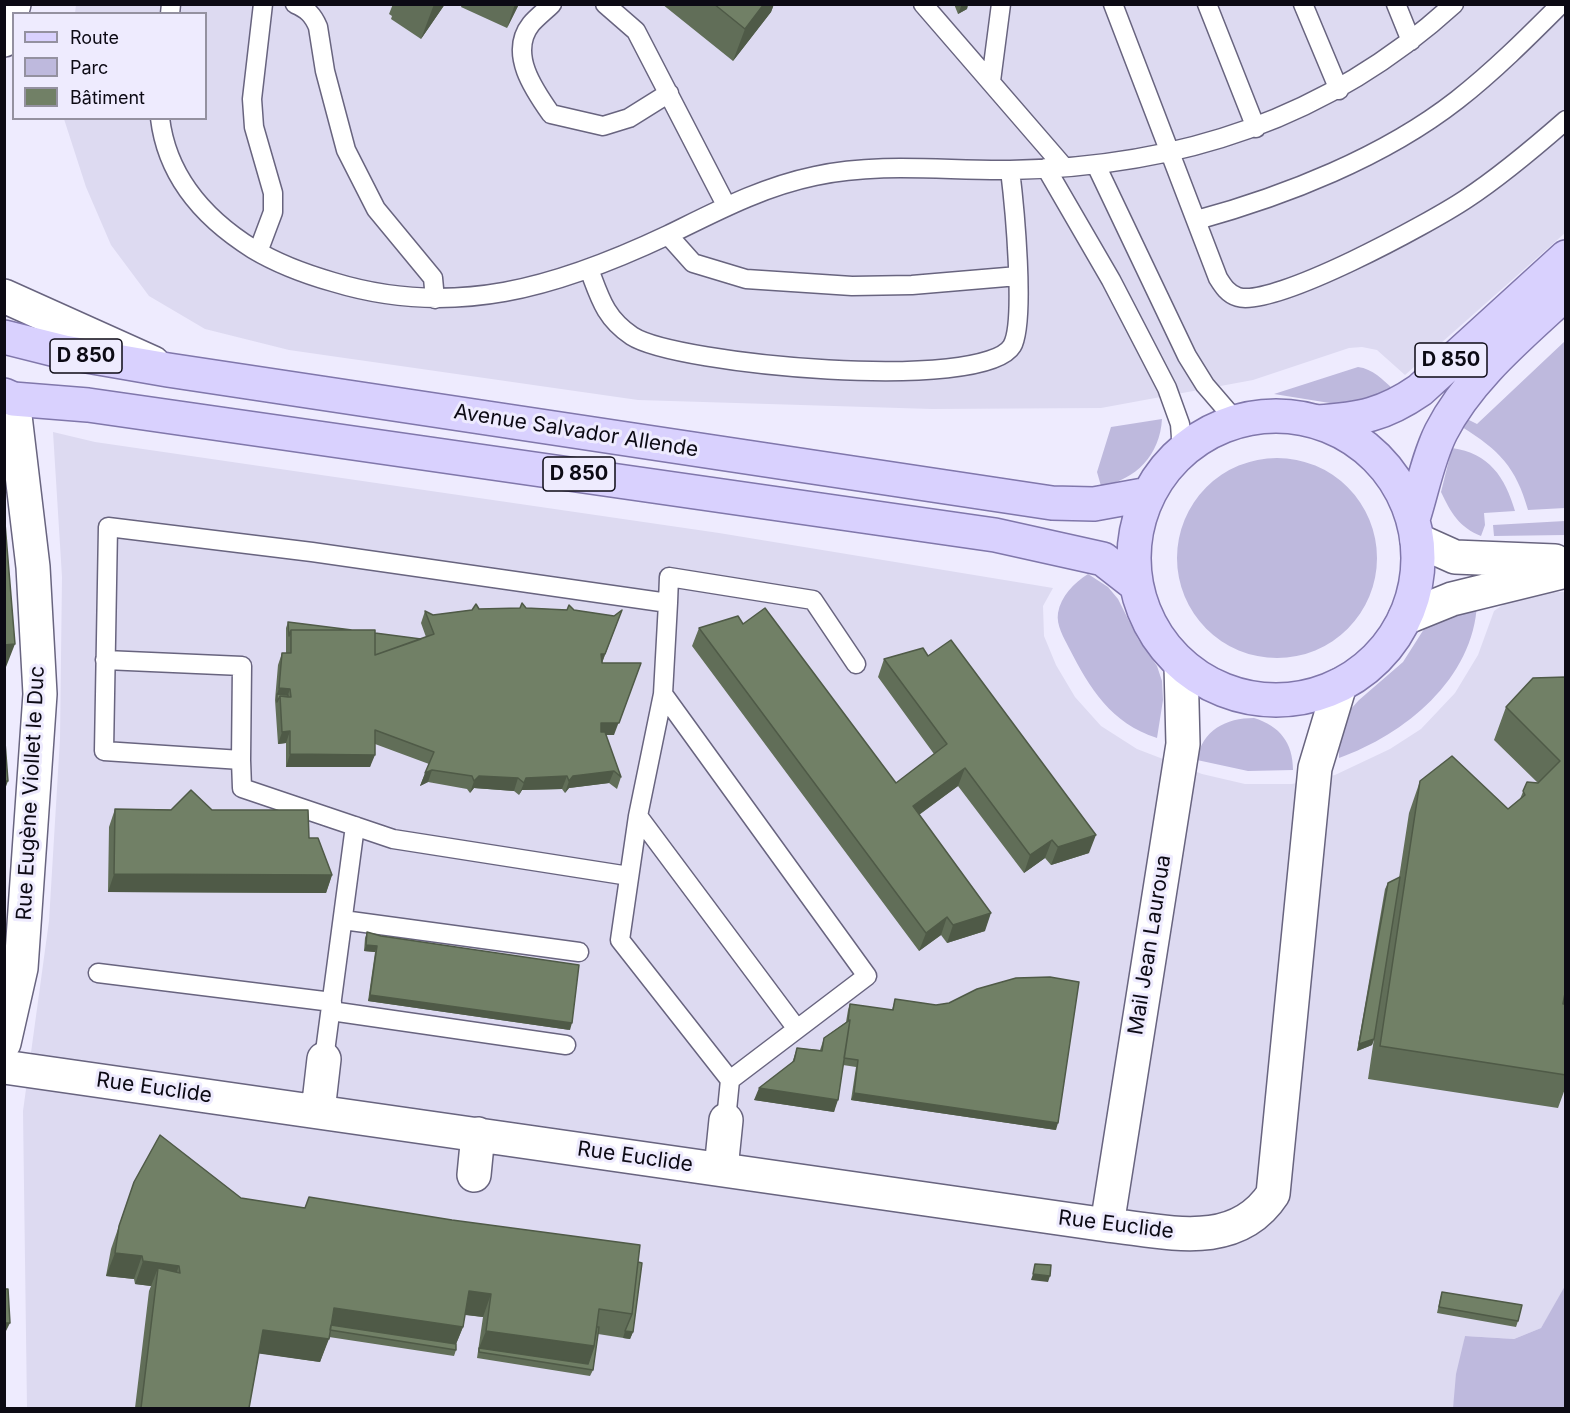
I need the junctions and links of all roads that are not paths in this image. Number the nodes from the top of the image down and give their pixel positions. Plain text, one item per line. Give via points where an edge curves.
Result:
1 (14, 4) edge
2 (264, 4) edge
3 (295, 4) edge
4 (552, 4) edge
5 (605, 4) edge
6 (923, 4) edge
7 (1001, 4) edge
8 (1113, 4) edge
9 (1207, 4) edge
10 (1303, 4) edge
11 (1396, 4) edge
12 (1454, 4) edge
13 (1561, 4) edge
14 (4, 40) edge
15 (1411, 41) junction
16 (991, 81) junction
17 (1339, 90) junction
18 (669, 93) junction
19 (160, 120) edge
20 (1566, 120) edge
21 (1256, 128) junction
22 (1171, 153) junction
23 (1096, 165) junction
24 (1055, 167) junction
25 (1010, 170) junction
26 (726, 205) junction
27 (1197, 220) junction
28 (668, 235) junction
29 (258, 252) junction
30 (1566, 257) edge
31 (589, 269) junction
32 (1018, 276) junction
33 (1566, 293) edge
34 (4, 296) edge
35 (435, 299) junction
36 (4, 338) edge
37 (168, 370) junction
38 (7, 398) edge
39 (1236, 421) junction
40 (1317, 422) junction
41 (1182, 451) junction
42 (1149, 494) junction
43 (1415, 530) junction
44 (1566, 562) edge
45 (1566, 571) edge
46 (1135, 584) junction
47 (668, 603) junction
48 (1405, 618) junction
49 (105, 660) junction
50 (856, 664) dead end
51 (1181, 665) junction
52 (1340, 685) junction
53 (663, 694) junction
54 (241, 759) junction
55 (638, 816) junction
56 (355, 826) junction
57 (630, 876) junction
58 (343, 920) junction
59 (579, 952) dead end
60 (98, 973) dead end
61 (331, 1006) junction
62 (797, 1029) junction
63 (4, 1043) edge
64 (566, 1045) dead end
65 (324, 1059) joint
66 (4, 1066) edge
67 (729, 1080) junction
68 (318, 1112) junction
69 (726, 1120) joint
70 (478, 1134) junction
71 (721, 1169) junction
72 (474, 1175) dead end
73 (1107, 1226) junction

1 - 14 street
2 - 29 lane via 252,99 254,128 273,193 273,212
3 - 35 lane via 314,16 334,111 360,181 376,210 433,278
4 - 18 lane via 530,24 523,58 530,83 551,114 603,126 629,117
5 - 18 lane via 636,31
6 - 16 lane
7 - 16 lane
8 - 22 lane
9 - 21 lane
10 - 17 lane
11 - 15 lane
12 - 15 lane
13 - 27 lane via 1487,76 1407,132 1311,182 1260,203
15 - 17 lane
16 - 24 lane
17 - 21 lane
18 - 26 lane
19 - 29 lane via 174,170 188,192 229,234
20 - 27 lane via 1466,199 1363,255 1270,295 1238,297 1226,290
21 - 22 lane
22 - 23 lane
22 - 27 lane
23 - 24 lane
23 - 39 lane via 1187,356 1205,385
24 - 25 lane
24 - 41 lane via 1167,388 1180,424
25 - 26 lane via 849,169 770,187
25 - 32 lane
26 - 28 lane
28 - 31 lane
28 - 32 lane via 693,263 746,279 912,285
29 - 35 lane via 289,267 356,289 403,298
30 - 40 main road, D 850 via 1401,403 1360,419
31 - 32 lane via 613,322 634,338 665,349 774,366 884,372 954,368 998,358 1012,346 1018,327
31 - 35 lane via 508,292
33 - 43 main road, D 850 via 1484,371 1458,404 1440,433
34 - 37 street
36 - 37 main road, Avenue Salvador Allende / D 850
37 - 42 main road, Avenue Salvador Allende / D 850 via 1052,503 1094,504
38 - 46 main road, Avenue Salvador Allende / D 850 via 88,405 995,535 1095,557
38 - 63 street, Rue Eugène Viollet le Duc via 33,567 40,694 21,969
39 - 40 main road via 1290,417
39 - 41 main road via 1216,428
40 - 43 main road via 1359,443 1377,458 1404,497
41 - 42 main road
42 - 46 main road via 1133,547
43 - 44 street via 1455,557
43 - 48 main road via 1415,588
45 - 48 street via 1452,599
46 - 51 main road via 1151,628
47 - 49 lane via 108,527
47 - 50 lane via 669,577 813,600
47 - 53 lane
48 - 52 main road via 1371,664
49 - 54 lane via 104,751
49 - 54 lane via 242,666
51 - 52 main road via 1216,688 1257,699 1299,698
51 - 73 street, Mail Jean Lauroua via 1183,744
52 - 73 street, Rue Euclide via 1315,768 1273,1194 1262,1211 1237,1226 1196,1234
53 - 55 lane
53 - 62 lane via 867,976
54 - 56 lane via 242,788
55 - 57 lane
55 - 62 lane
56 - 57 lane via 393,839
56 - 58 lane
57 - 67 lane via 620,940
58 - 59 lane
58 - 61 lane
60 - 61 lane
61 - 64 lane
61 - 65 lane
62 - 67 lane
65 - 68 street
66 - 68 street, Rue Euclide
67 - 69 lane
68 - 70 street, Rue Euclide
69 - 71 street
70 - 71 street, Rue Euclide
70 - 72 street
71 - 73 street, Rue Euclide

